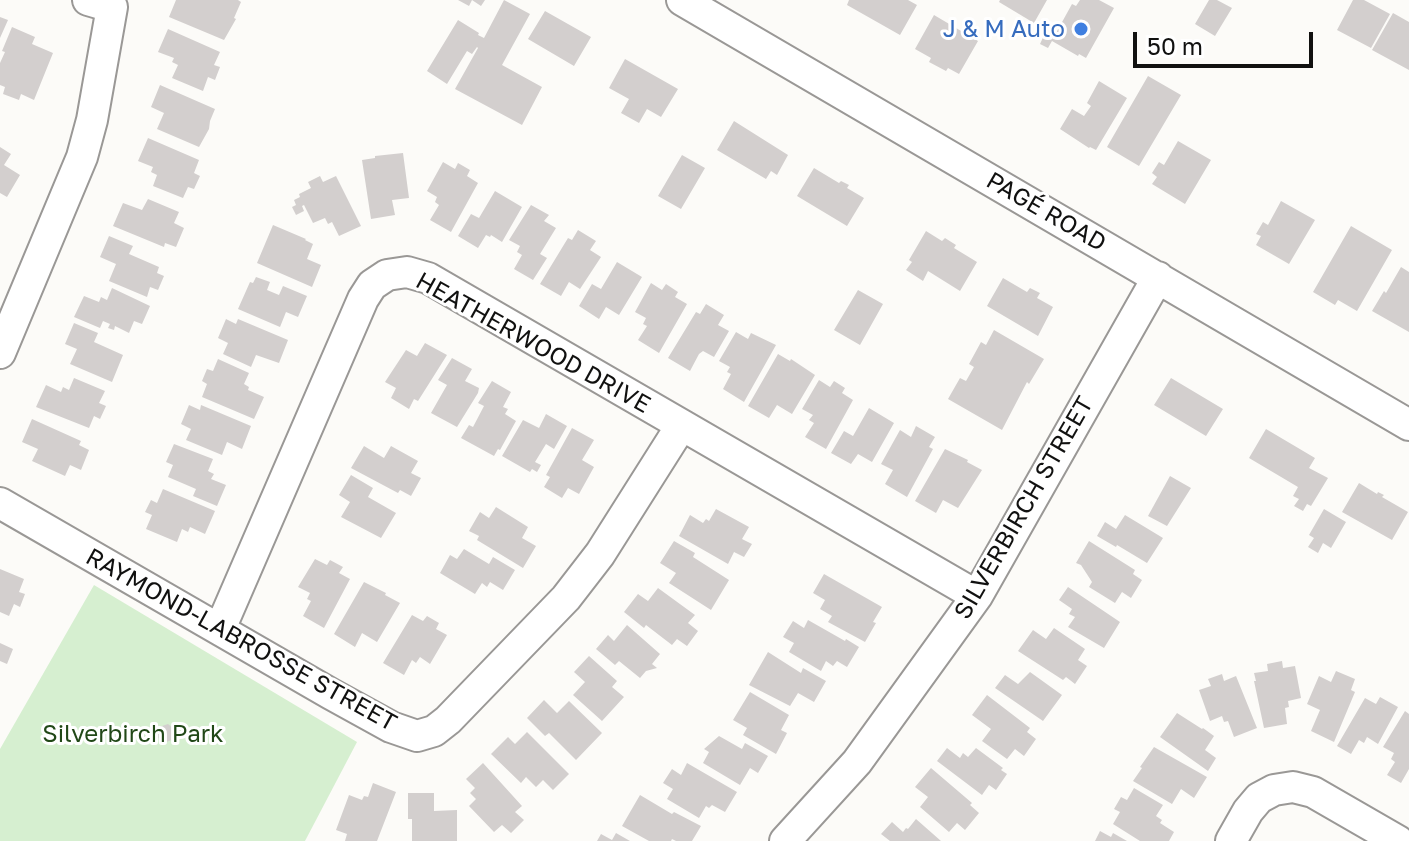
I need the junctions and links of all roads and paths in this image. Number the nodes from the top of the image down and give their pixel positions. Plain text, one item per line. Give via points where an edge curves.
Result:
1 (682, 0) edge
2 (105, 2) edge
3 (1158, 277) junction
4 (0, 353) edge
5 (1409, 425) edge
6 (681, 426) junction
7 (0, 503) edge
8 (977, 596) junction
9 (220, 629) junction
10 (785, 841) edge
11 (1231, 841) edge
12 (1398, 841) edge

1 - 3 street, PAGÉ ROAD
2 - 4 street via 92,120 82,157
3 - 5 street, PAGÉ ROAD
3 - 8 street, SILVERBIRCH STREET
6 - 8 street, HEATHERWOOD DRIVE
6 - 9 street, RAYMOND-LABROSSE STREET via 566,598 434,731 417,736 391,727
6 - 9 street, HEATHERWOOD DRIVE via 428,278 407,272 387,275 363,299
7 - 9 street, RAYMOND-LABROSSE STREET
8 - 10 street, SILVERBIRCH STREET via 857,762
11 - 12 street via 1259,798 1293,787 1313,792

